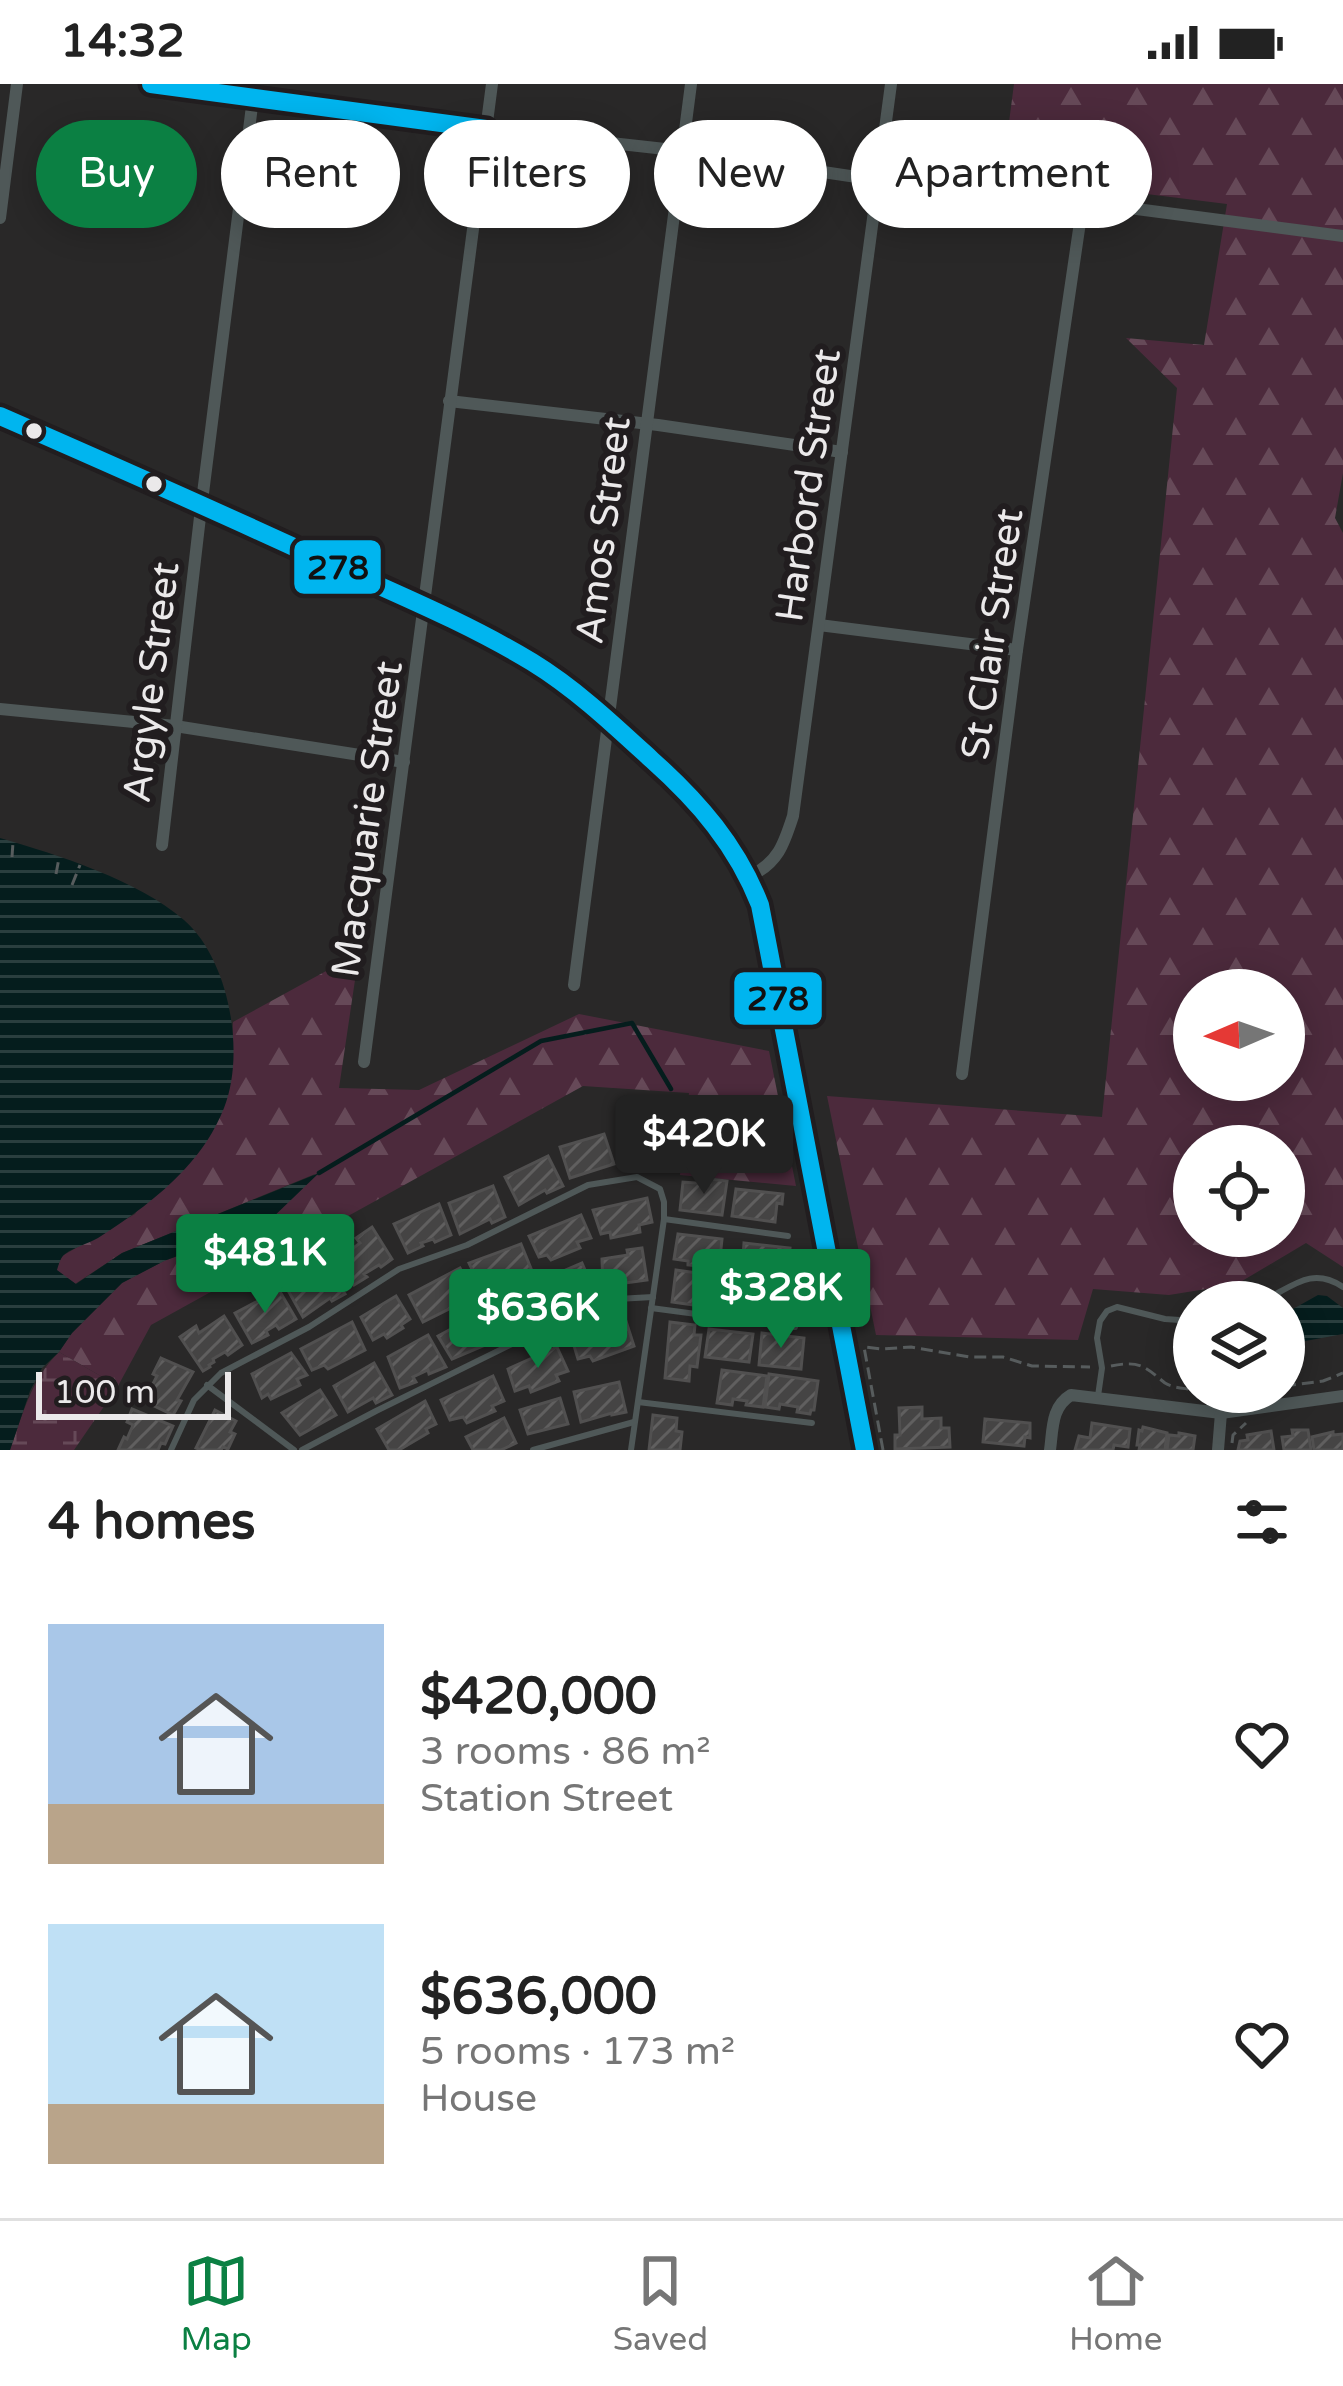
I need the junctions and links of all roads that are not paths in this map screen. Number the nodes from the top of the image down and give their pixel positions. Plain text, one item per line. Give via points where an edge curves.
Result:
1 (16, 84) edge
2 (151, 84) edge
3 (492, 84) edge
4 (691, 84) edge
5 (891, 84) edge
6 (254, 98) junction
7 (488, 120) edge
8 (687, 120) edge
9 (886, 120) edge
10 (424, 121) edge
11 (1152, 211) edge
12 (0, 218) edge
13 (473, 228) edge
14 (673, 228) edge
15 (872, 228) edge
16 (1079, 228) edge
17 (1343, 236) edge
18 (449, 401) junction
19 (0, 416) edge
20 (646, 424) junction
21 (842, 452) junction
22 (202, 504) junction
23 (425, 608) junction
24 (819, 625) junction
25 (1017, 650) junction
26 (0, 709) edge
27 (608, 720) junction
28 (175, 726) junction
29 (404, 762) junction
30 (161, 845) dead end
31 (750, 876) junction
32 (574, 985) dead end
33 (364, 1062) dead end
34 (962, 1075) dead end
35 (664, 1219) junction
36 (788, 1236) dead end
37 (1305, 1281) edge
38 (1343, 1287) edge
39 (652, 1297) junction
40 (651, 1307) junction
41 (1173, 1320) edge
42 (795, 1327) dead end
43 (207, 1385) junction
44 (1098, 1396) junction
45 (1343, 1396) edge
46 (1305, 1401) edge
47 (638, 1402) junction
48 (1173, 1406) edge
49 (1221, 1413) edge
50 (635, 1421) junction
51 (812, 1423) dead end
52 (171, 1450) edge
53 (298, 1450) edge
54 (533, 1450) edge
55 (631, 1450) edge
56 (865, 1450) edge
57 (1050, 1450) edge
58 (1218, 1450) edge

1 - 12 street
2 - 6 street
3 - 7 street, Macquarie Street
4 - 8 street, Amos Street
5 - 9 street, Harbord Street
6 - 10 street
6 - 22 street, Argyle Street
11 - 17 street
13 - 18 street, Macquarie Street
14 - 20 street, Amos Street
15 - 21 street, Harbord Street
16 - 25 street, St Clair Street
18 - 20 street
18 - 23 street, Macquarie Street
19 - 22 street
20 - 21 street
20 - 27 street, Amos Street
21 - 24 street, Harbord Street
22 - 23 street
22 - 28 street, Argyle Street
23 - 27 street via 528,660
23 - 29 street, Macquarie Street
24 - 25 street
24 - 31 street, Harbord Street via 793,816 778,855
25 - 34 street, St Clair Street
26 - 28 street
27 - 31 street via 705,812
27 - 32 street, Amos Street
28 - 29 street
28 - 30 street, Argyle Street
29 - 33 street, Macquarie Street
31 - 56 street
35 - 36 lane
35 - 39 lane
35 - 43 lane via 660,1190 637,1177 588,1185 399,1269
37 - 38 lane via 1327,1277
39 - 40 lane
39 - 53 lane via 571,1315
40 - 42 lane
40 - 47 lane
41 - 44 lane via 1107,1311 1096,1338
43 - 52 lane
43 - 53 lane
44 - 48 street
44 - 57 street via 1071,1395 1059,1404
45 - 46 street
47 - 50 lane
47 - 51 lane
49 - 58 street
50 - 54 lane
50 - 55 lane

